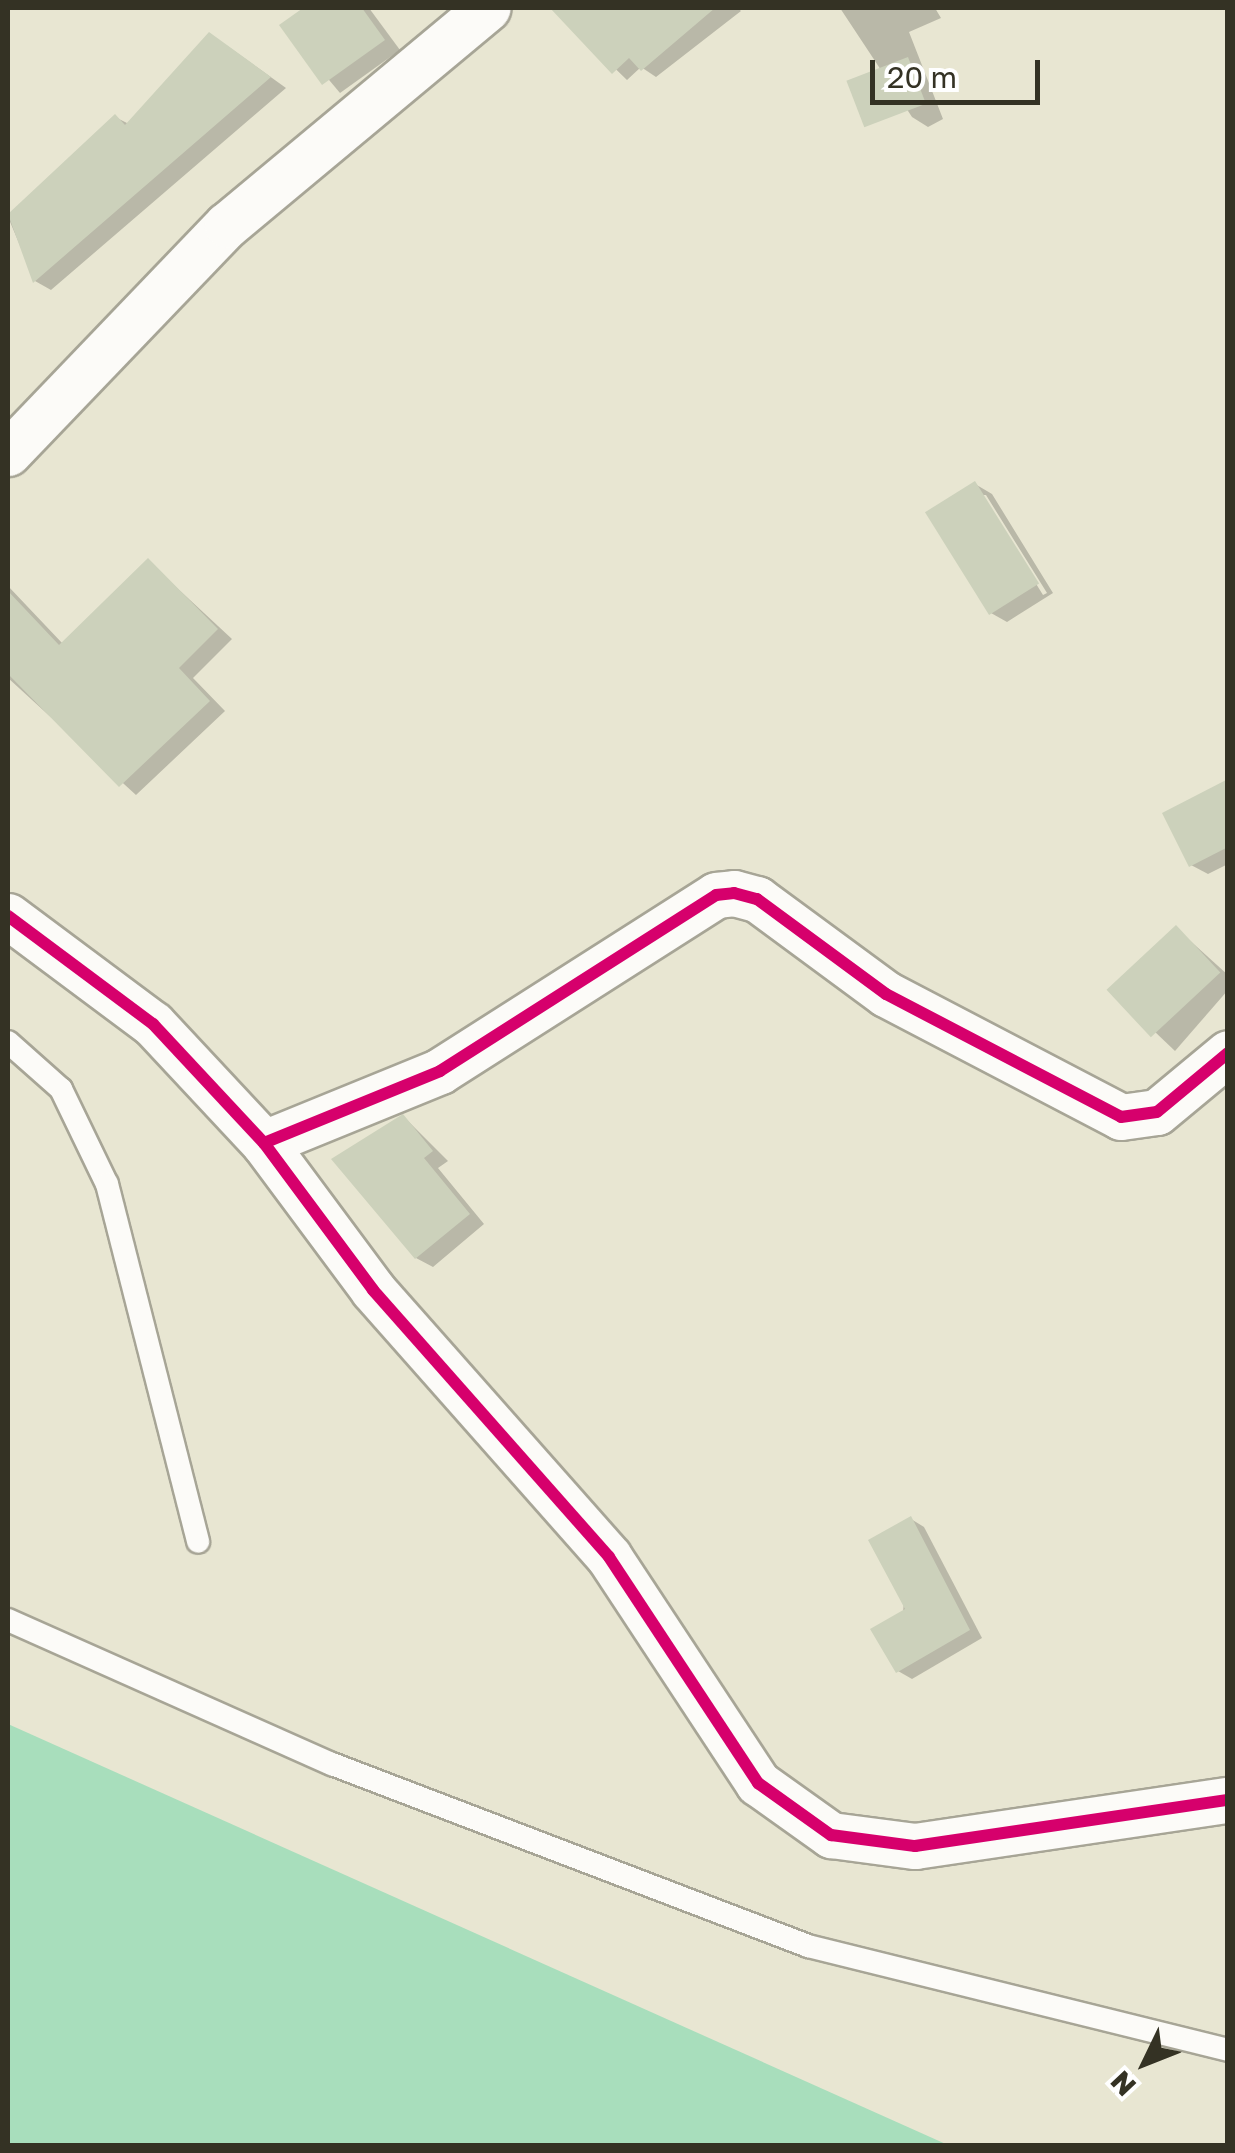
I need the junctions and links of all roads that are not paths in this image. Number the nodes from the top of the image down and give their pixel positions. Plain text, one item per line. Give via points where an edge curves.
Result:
1 (487, 8) edge
2 (8, 453) edge
3 (8, 916) edge
4 (8, 1042) edge
5 (1228, 1053) edge
6 (264, 1143) junction
7 (198, 1542) dead end
8 (8, 1620) edge
9 (1228, 1800) edge
10 (1228, 2050) edge

1 - 2 street via 227,225
3 - 6 street via 153,1024
4 - 7 lane via 61,1088 107,1184
5 - 6 street via 1157,1112 1122,1117 886,994 756,899 734,893 701,905 440,1071
6 - 9 street via 373,1290 609,1557 758,1782 831,1835 914,1846
8 - 10 lane via 332,1764 808,1946

